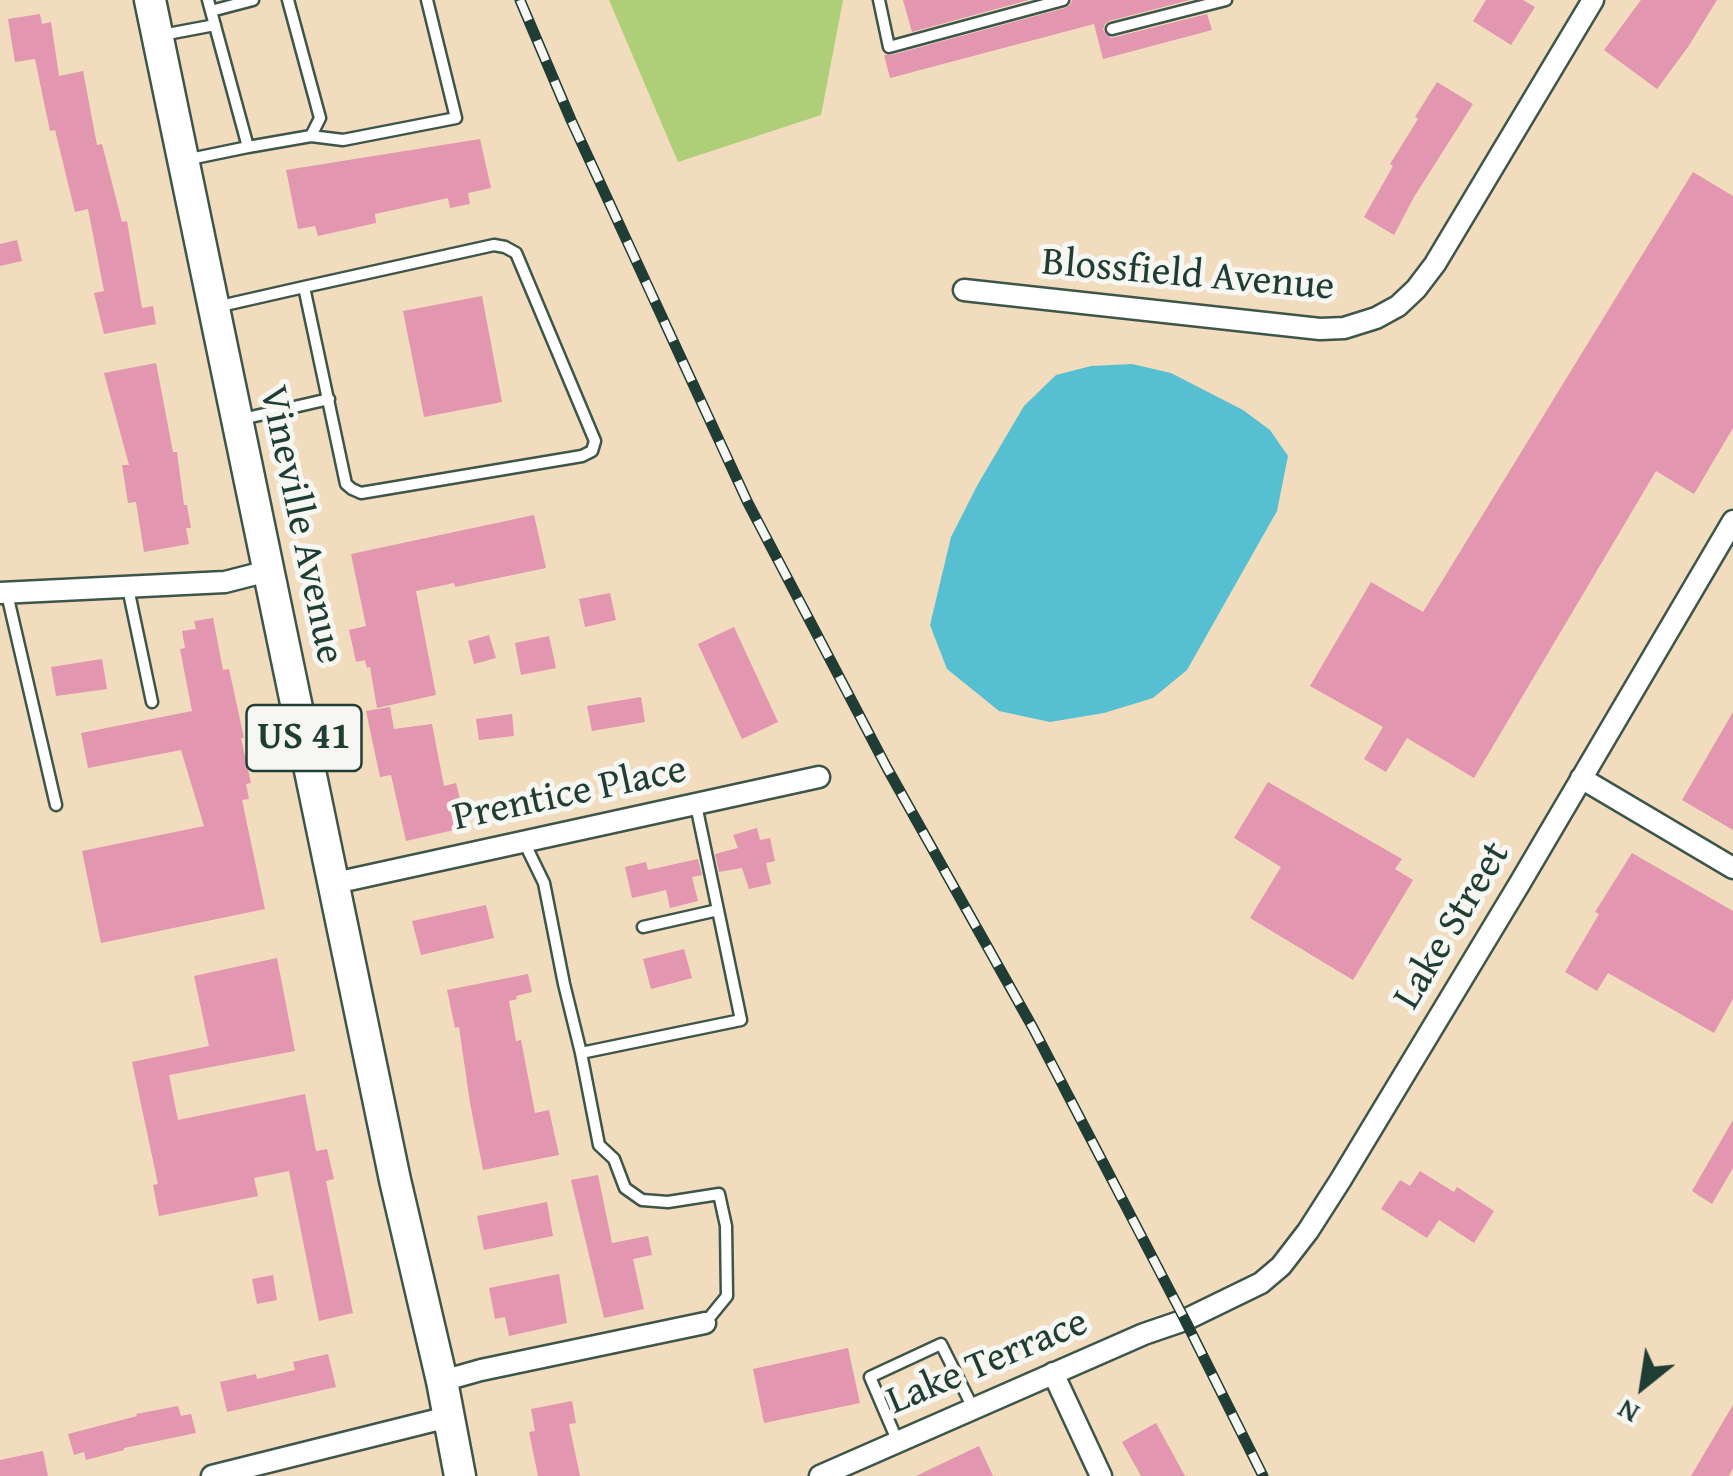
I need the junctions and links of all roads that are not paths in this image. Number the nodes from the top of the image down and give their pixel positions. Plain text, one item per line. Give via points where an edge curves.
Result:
1 (150, 0) edge
2 (254, 0) edge
3 (288, 0) edge
4 (427, 0) edge
5 (880, 0) edge
6 (1063, 0) edge
7 (1226, 0) edge
8 (1593, 0) edge
9 (209, 6) edge
10 (215, 25) junction
11 (1112, 29) dead end
12 (158, 36) junction
13 (311, 136) junction
14 (248, 147) junction
15 (184, 160) junction
16 (304, 287) junction
17 (964, 290) dead end
18 (215, 308) junction
19 (328, 399) junction
20 (237, 420) junction
21 (1733, 521) edge
22 (268, 571) junction
23 (128, 587) junction
24 (3, 593) edge
25 (152, 702) dead end
26 (819, 777) dead end
27 (1581, 778) junction
28 (696, 804) junction
29 (56, 805) dead end
30 (523, 842) junction
31 (1733, 868) edge
32 (335, 883) junction
33 (718, 910) junction
34 (644, 927) dead end
35 (581, 1053) junction
36 (1186, 1320) joint
37 (705, 1323) joint
38 (1053, 1373) junction
39 (442, 1381) junction
40 (973, 1408) junction
41 (448, 1416) junction
42 (898, 1440) junction
43 (828, 1474) edge
44 (212, 1476) edge
45 (460, 1476) edge
46 (1101, 1476) edge

1 - 12 main road, Vineville Avenue / US 41
2 - 9 lane
3 - 13 lane via 320,118
4 - 13 lane via 456,118 343,140
5 - 6 lane via 889,47
7 - 11 lane
8 - 17 street, Blossfield Avenue via 1435,264 1398,306 1376,318 1320,328
9 - 10 lane
10 - 12 lane
10 - 14 lane
12 - 15 main road, Vineville Avenue / US 41
13 - 14 lane
14 - 15 lane
15 - 18 main road, Vineville Avenue / US 41
16 - 18 lane
16 - 19 lane
16 - 19 lane via 505,246 516,253 595,441 582,456 360,493 346,484
18 - 20 main road, Vineville Avenue / US 41
19 - 20 lane
20 - 22 main road, Vineville Avenue / US 41
21 - 27 street, Lake Street
22 - 23 street via 224,582
22 - 32 main road, Vineville Avenue / US 41
23 - 24 street
23 - 25 lane
24 - 29 lane
26 - 28 street, Prentice Place
27 - 31 street
27 - 36 street, Lake Street via 1308,1230 1260,1283
28 - 30 street, Prentice Place
28 - 33 lane
30 - 32 street, Prentice Place
30 - 35 lane via 544,882
32 - 39 main road, Vineville Avenue / US 41
33 - 34 lane
33 - 35 lane via 740,1020
35 - 37 lane via 598,1144 614,1159 625,1188 642,1200 668,1202 719,1194 727,1296
36 - 38 street, Lake Terrace
37 - 39 street
38 - 40 street, Lake Terrace
38 - 46 street
39 - 41 main road, Vineville Avenue / US 41
40 - 42 street, Lake Terrace
40 - 42 lane via 941,1344 870,1378
41 - 44 street
41 - 45 main road, Vineville Avenue / US 41
42 - 43 street, Lake Terrace

